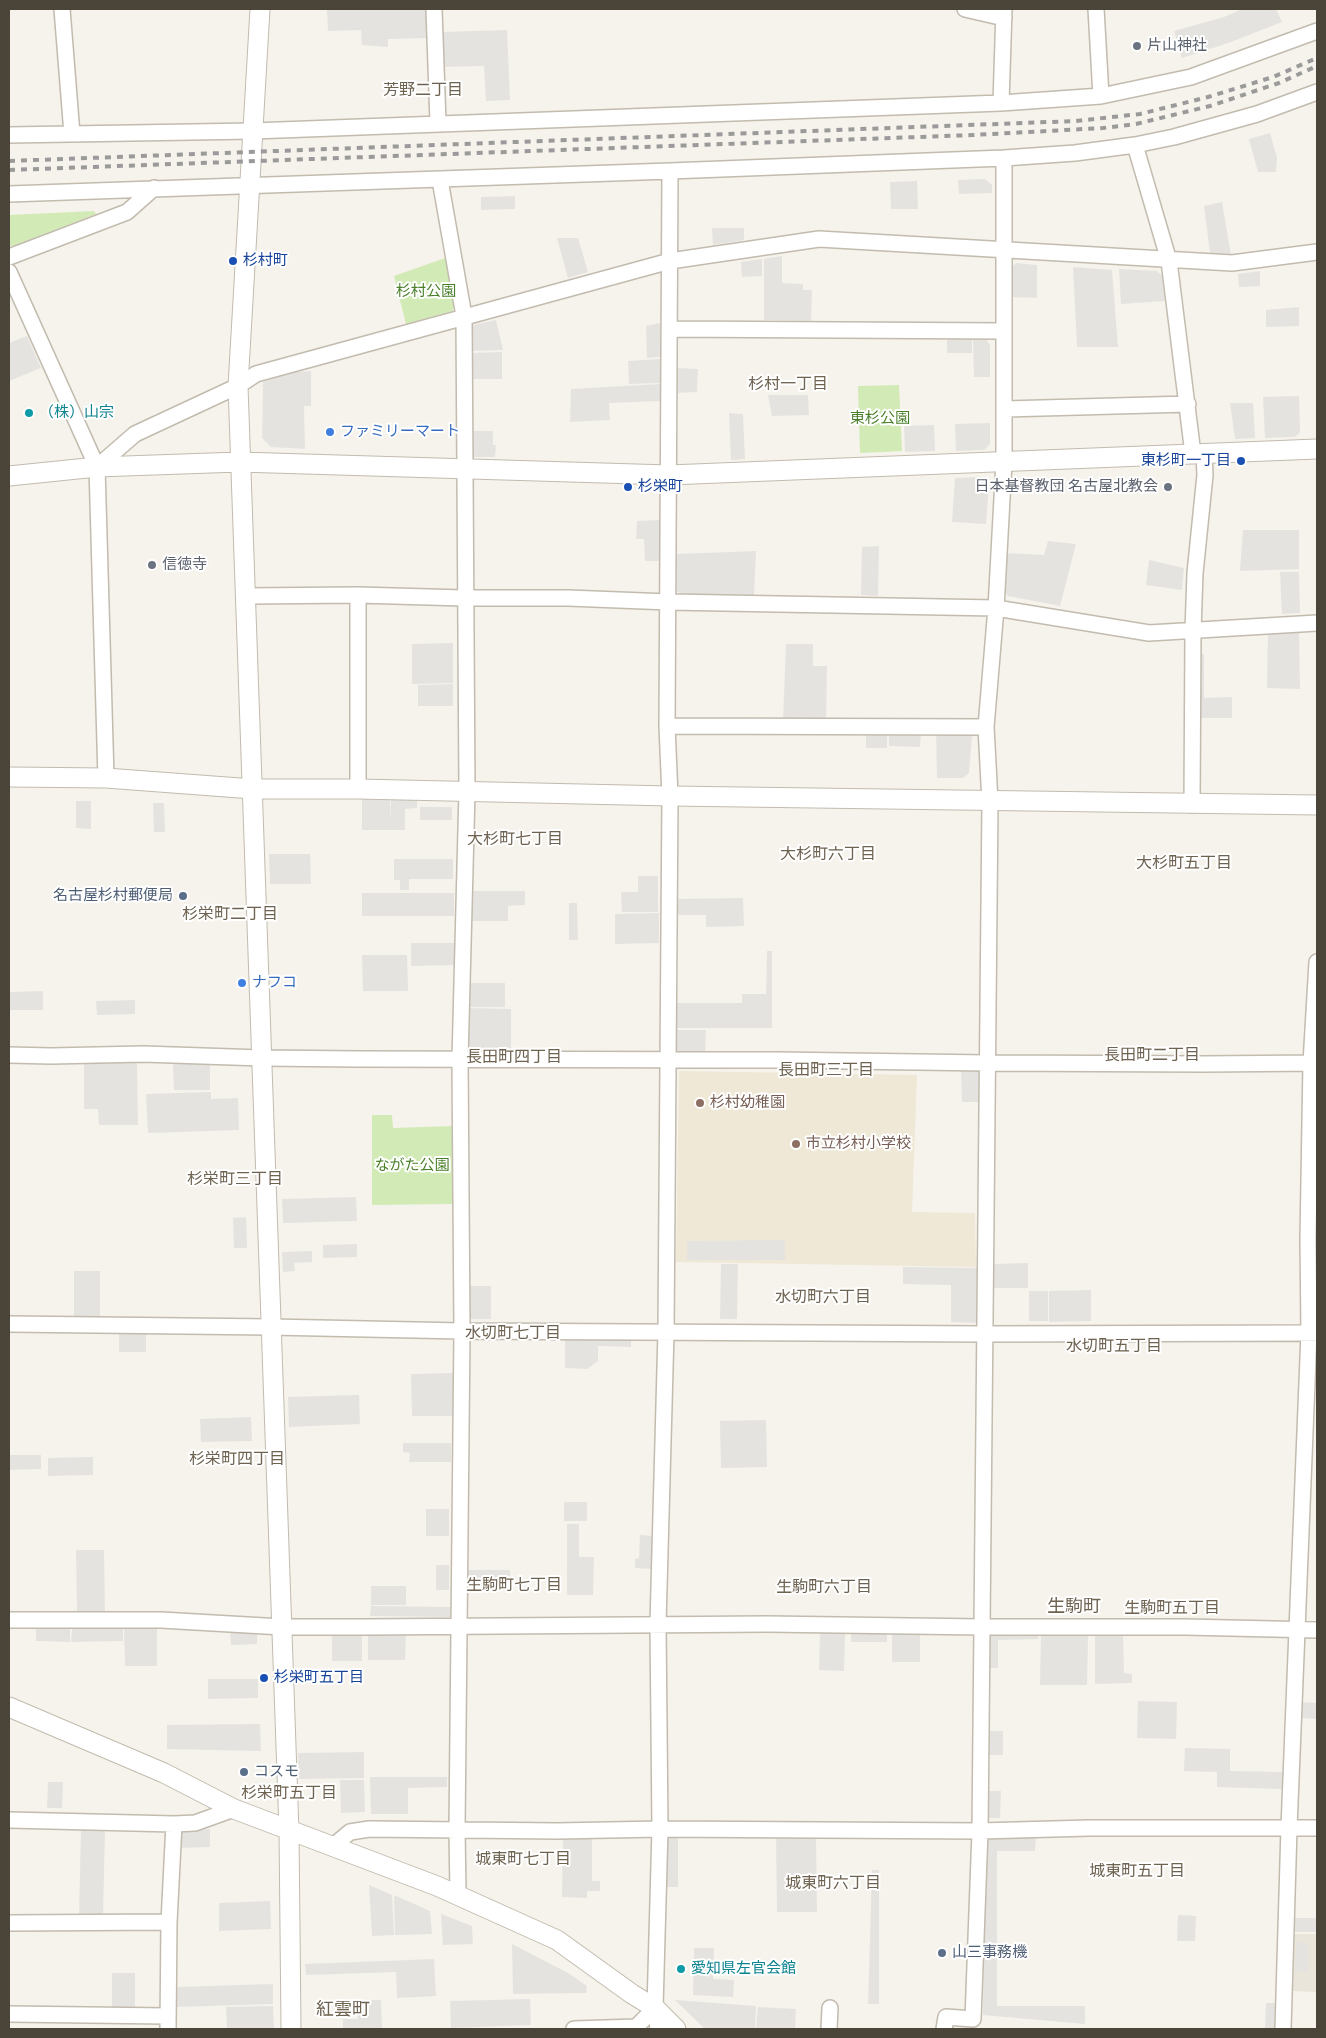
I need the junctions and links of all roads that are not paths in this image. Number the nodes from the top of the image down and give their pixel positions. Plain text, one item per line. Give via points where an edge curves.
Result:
1 (62, 9) edge
2 (260, 9) edge
3 (434, 9) edge
4 (965, 9) edge
5 (1096, 9) edge
6 (1004, 14) edge
7 (1317, 31) edge
8 (1317, 92) edge
9 (1101, 96) junction
10 (1001, 103) junction
11 (438, 123) junction
12 (252, 131) junction
13 (72, 134) junction
14 (9, 136) edge
15 (1135, 145) junction
16 (1004, 158) junction
17 (670, 171) junction
18 (440, 180) junction
19 (249, 186) junction
20 (154, 188) junction
21 (9, 194) edge
22 (1005, 249) junction
23 (1317, 252) edge
24 (9, 257) edge
25 (670, 261) junction
26 (1169, 261) junction
27 (9, 272) edge
28 (464, 316) junction
29 (670, 329) junction
30 (1004, 331) junction
31 (238, 386) junction
32 (1188, 404) junction
33 (1005, 409) junction
34 (1317, 450) edge
35 (1198, 454) junction
36 (239, 462) junction
37 (1004, 462) junction
38 (97, 467) junction
39 (464, 469) junction
40 (668, 475) junction
41 (9, 476) edge
42 (358, 595) junction
43 (246, 596) junction
44 (464, 598) junction
45 (670, 602) junction
46 (996, 608) junction
47 (1317, 623) edge
48 (1193, 631) junction
49 (668, 726) junction
50 (986, 727) junction
51 (9, 777) edge
52 (106, 778) junction
53 (253, 789) junction
54 (358, 789) junction
55 (467, 791) junction
56 (670, 796) junction
57 (990, 802) junction
58 (1192, 805) junction
59 (1317, 805) edge
60 (1317, 962) edge
61 (9, 1055) edge
62 (262, 1058) junction
63 (460, 1060) junction
64 (668, 1060) junction
65 (1314, 1063) edge
66 (988, 1064) junction
67 (9, 1324) edge
68 (271, 1327) junction
69 (462, 1331) junction
70 (666, 1332) junction
71 (1313, 1333) edge
72 (985, 1334) junction
73 (9, 1620) edge
74 (658, 1624) junction
75 (460, 1626) junction
76 (282, 1627) junction
77 (982, 1627) junction
78 (1298, 1630) junction
79 (1317, 1630) edge
80 (9, 1707) edge
81 (234, 1809) junction
82 (9, 1820) edge
83 (174, 1824) junction
84 (1289, 1828) junction
85 (1317, 1828) edge
86 (457, 1829) junction
87 (660, 1829) junction
88 (289, 1830) junction
89 (980, 1831) junction
90 (332, 1847) junction
91 (458, 1895) junction
92 (169, 1922) junction
93 (9, 1923) edge
94 (655, 2008) junction
95 (830, 2008) dead end
96 (9, 2014) edge
97 (168, 2022) edge
98 (291, 2029) edge
99 (574, 2029) edge
100 (658, 2029) edge
101 (676, 2029) edge
102 (829, 2029) edge
103 (944, 2029) edge
104 (1283, 2029) edge

1 - 13 street
2 - 12 street
3 - 11 street
4 - 6 street
5 - 9 street
6 - 10 street
7 - 9 street via 1191,77
8 - 15 street via 1257,114
9 - 10 street
10 - 11 street
11 - 12 street
12 - 13 street
12 - 19 street
13 - 14 street
15 - 16 street
15 - 26 street
16 - 17 street
16 - 22 street
17 - 18 street
17 - 25 street
18 - 19 street
18 - 28 street
19 - 20 street
19 - 31 street
20 - 21 street
20 - 24 street via 127,212
22 - 25 street via 819,240
22 - 26 street
22 - 30 street
23 - 26 street via 1232,263
25 - 28 street
25 - 29 street
26 - 32 street
27 - 38 street
28 - 31 street via 256,374
28 - 39 street
29 - 30 street
29 - 40 street
30 - 33 street
31 - 36 street
31 - 38 street via 135,434
32 - 33 street
32 - 35 street
33 - 37 street
34 - 35 street
35 - 37 street
35 - 48 street via 1204,475
36 - 38 street
36 - 39 street
36 - 43 street
37 - 40 street
37 - 46 street
38 - 41 street
38 - 52 street
39 - 40 street
39 - 44 street
40 - 45 street
42 - 43 street
42 - 44 street
42 - 54 street
43 - 53 street
44 - 45 street
44 - 55 street
45 - 46 street
45 - 49 street
46 - 48 street via 1149,632
46 - 50 street
47 - 48 street
48 - 58 street
49 - 50 street
49 - 56 street
50 - 57 street
51 - 52 street
52 - 53 street
53 - 54 street
53 - 62 street
54 - 55 street
55 - 56 street
55 - 63 street
56 - 57 street
56 - 64 street
57 - 58 street
57 - 66 street
58 - 59 street
60 - 65 street
61 - 62 street via 143,1054
62 - 63 street
62 - 68 street
63 - 64 street
63 - 69 street
64 - 66 street
64 - 70 street
65 - 66 street
65 - 71 street via 1308,1239
66 - 72 street
67 - 68 street
68 - 69 street
68 - 76 street
69 - 70 street
69 - 75 street
70 - 72 street
70 - 74 street
71 - 72 street
71 - 78 street
72 - 77 street
73 - 76 street via 161,1620
74 - 75 street
74 - 77 street
74 - 87 street
75 - 76 street
75 - 86 street
76 - 88 street
77 - 78 street
77 - 89 street
78 - 79 street
78 - 84 street
80 - 81 street via 164,1773
81 - 83 street via 195,1823
81 - 88 street
82 - 83 street
83 - 92 street
84 - 85 street
84 - 89 street
84 - 104 street
86 - 87 street
86 - 90 street via 369,1829 350,1832
86 - 91 street
87 - 89 street
87 - 94 street
88 - 90 street
88 - 98 street
89 - 103 street via 972,2019 946,2017
90 - 91 street
91 - 94 street via 557,1940
92 - 93 street
92 - 97 street
94 - 99 street via 636,2027
94 - 100 street
94 - 101 street
95 - 102 street
96 - 97 street

